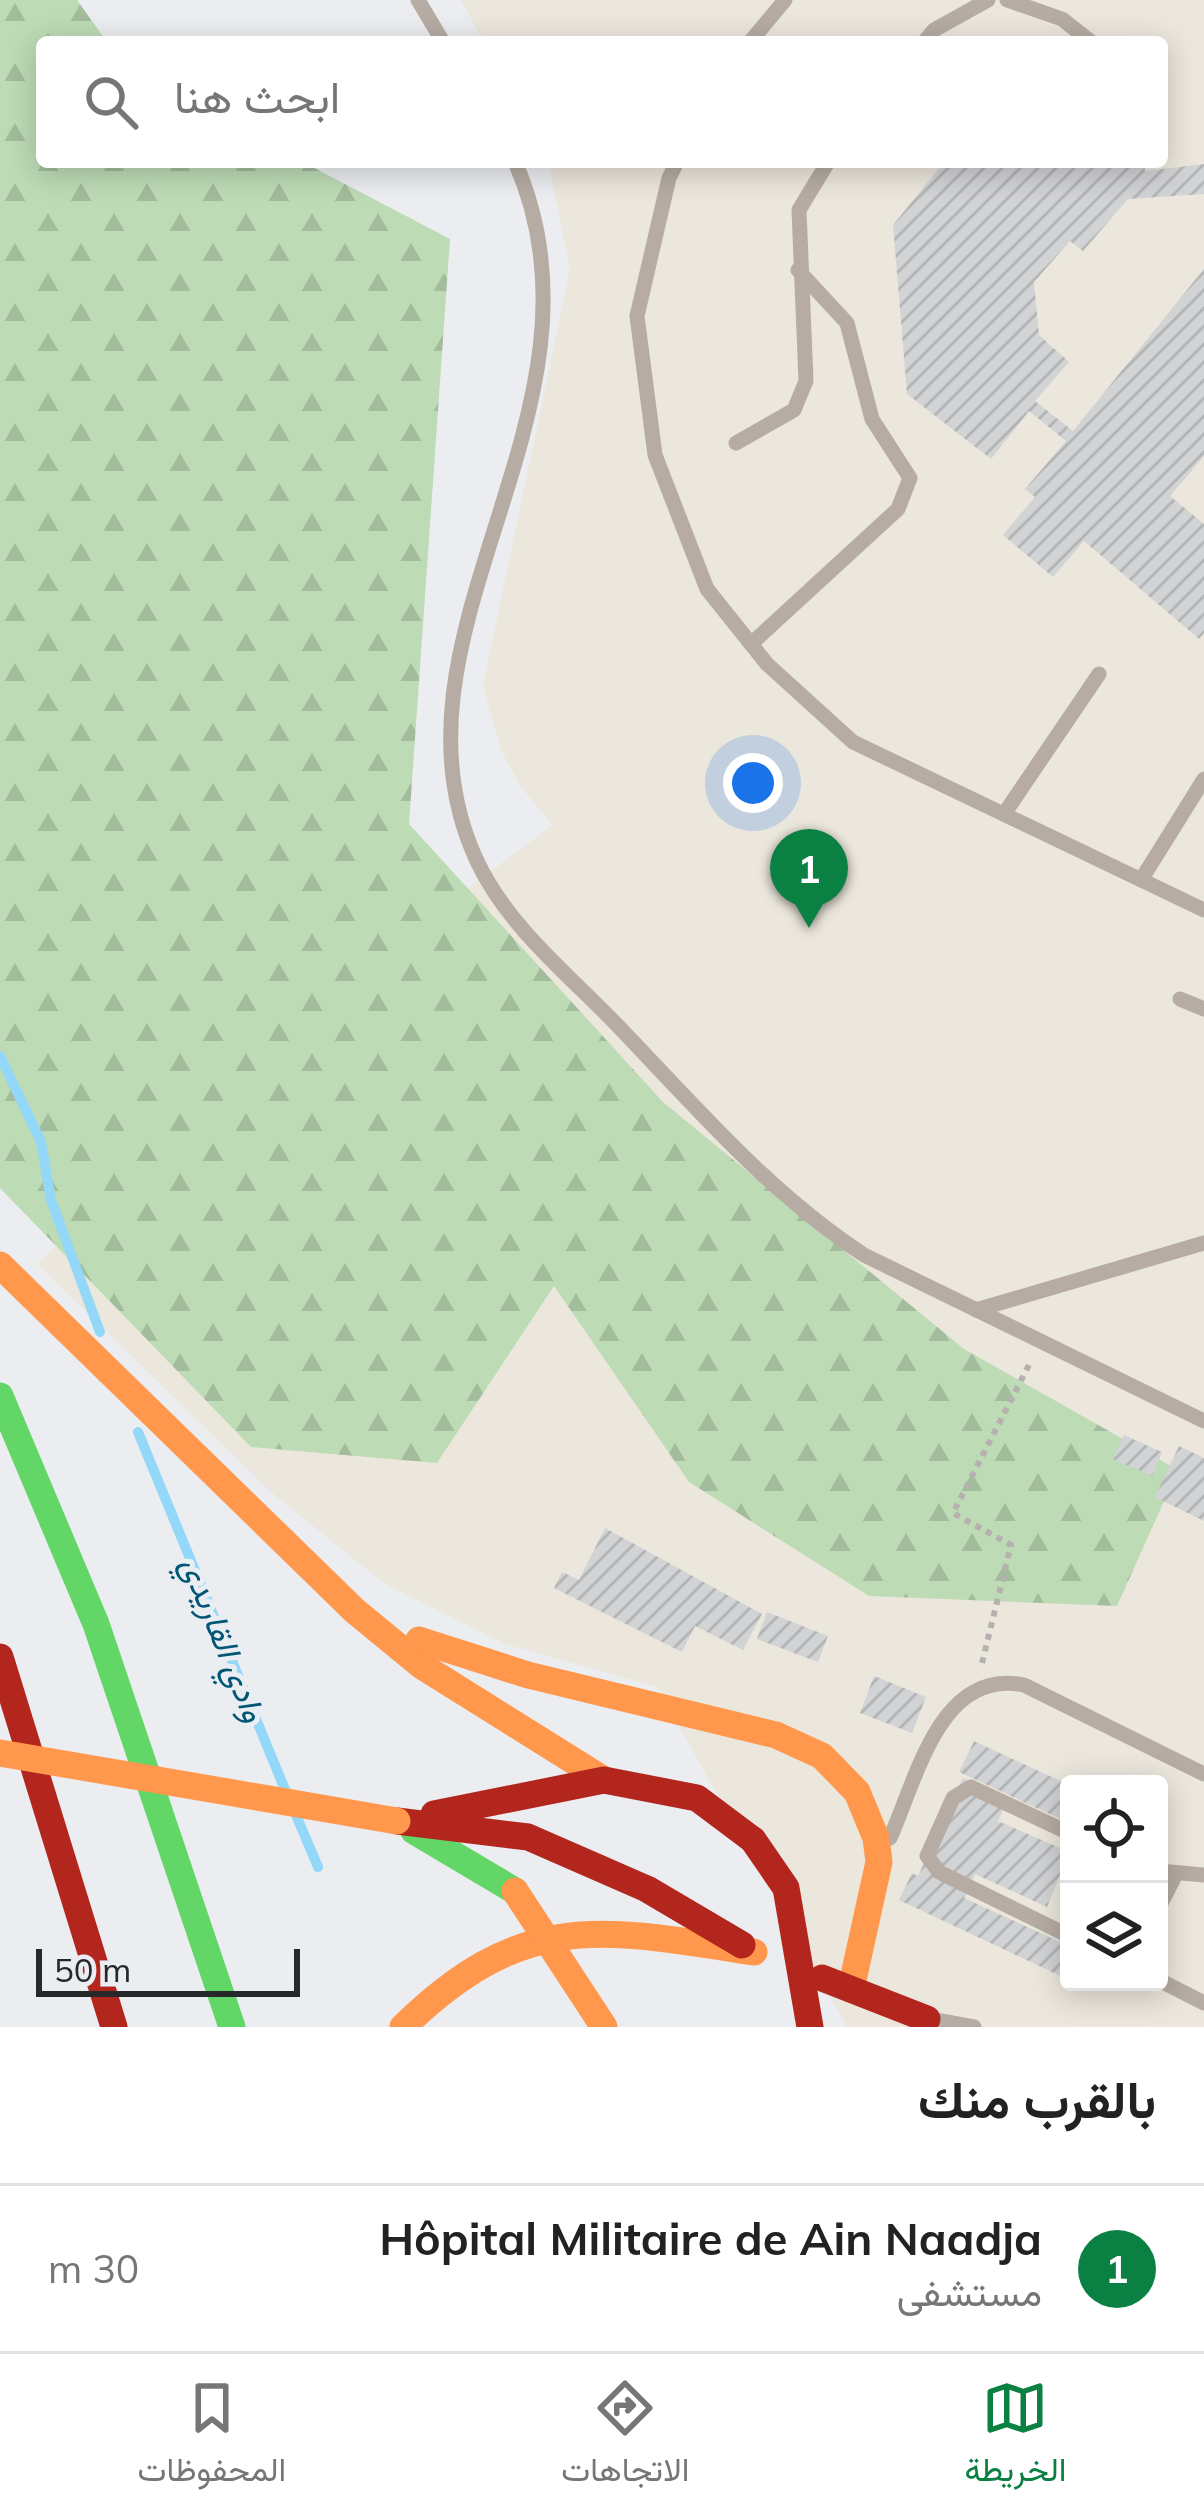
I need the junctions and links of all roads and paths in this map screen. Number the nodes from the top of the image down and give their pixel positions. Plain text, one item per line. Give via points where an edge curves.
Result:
1 (418, 0) edge
2 (785, 0) edge
3 (988, 0) edge
4 (1007, 0) edge
5 (439, 36) edge
6 (755, 36) edge
7 (929, 36) edge
8 (1083, 36) edge
9 (517, 168) edge
10 (674, 168) edge
11 (824, 168) edge
12 (798, 270) junction
13 (736, 443) dead end
14 (751, 644) junction
15 (1099, 674) dead end
16 (1204, 779) edge
17 (1004, 814) junction
18 (1142, 880) junction
19 (1204, 910) edge
20 (1180, 999) dead end
21 (1204, 1009) edge
22 (1204, 1243) edge
23 (0, 1265) edge
24 (976, 1310) junction
25 (1041, 1342) junction
26 (0, 1396) edge
27 (1204, 1421) edge
28 (355, 1611) junction
29 (0, 1657) edge
30 (976, 1687) junction
31 (0, 1754) edge
32 (1204, 1774) edge
33 (604, 1780) junction
34 (397, 1821) junction
35 (1060, 1828) edge
36 (879, 1862) junction
37 (1168, 1872) edge
38 (1177, 1874) junction
39 (1204, 1875) edge
40 (1168, 1890) edge
41 (1060, 1932) edge
42 (754, 1952) junction
43 (1168, 1985) edge
44 (851, 1989) junction
45 (1204, 2003) edge
46 (932, 2023) edge
47 (114, 2027) edge
48 (232, 2027) edge
49 (403, 2027) edge
50 (604, 2027) edge
51 (811, 2027) edge
52 (974, 2027) edge

1 - 5 lane
2 - 6 lane
3 - 7 lane
4 - 8 lane via 1062,19
9 - 24 lane via 540,240 544,324 534,394 452,684 449,758 478,862 515,922 771,1185 864,1255
10 - 14 lane via 638,316 655,455 707,589
11 - 12 lane via 799,211
12 - 13 lane via 806,381 794,410
12 - 14 lane via 848,323 872,419 910,478 898,508
14 - 17 lane via 853,742
15 - 17 lane
16 - 18 lane
17 - 18 lane
18 - 19 lane
20 - 21 lane
22 - 24 lane
23 - 28 main road
24 - 25 lane
25 - 27 lane
25 - 30 path via 953,1514 1011,1545
26 - 48 main road via 96,1624
28 - 33 main road via 422,1666
28 - 36 main road via 482,1662 800,1743 857,1792
29 - 47 main road
30 - 32 lane via 1024,1685
30 - 36 lane via 944,1719
31 - 34 main road, bridge
33 - 34 main road
33 - 51 main road, bridge via 697,1798 753,1840 786,1888
34 - 42 main road via 528,1837 647,1889
34 - 50 main road, bridge via 515,1892
35 - 41 lane via 971,1787 953,1798 927,1856 939,1872
36 - 44 main road
37 - 38 lane
38 - 39 lane
38 - 40 lane
42 - 44 main road
42 - 49 main road via 610,1930 510,1943 426,2001
43 - 45 lane
44 - 46 main road
46 - 52 lane

